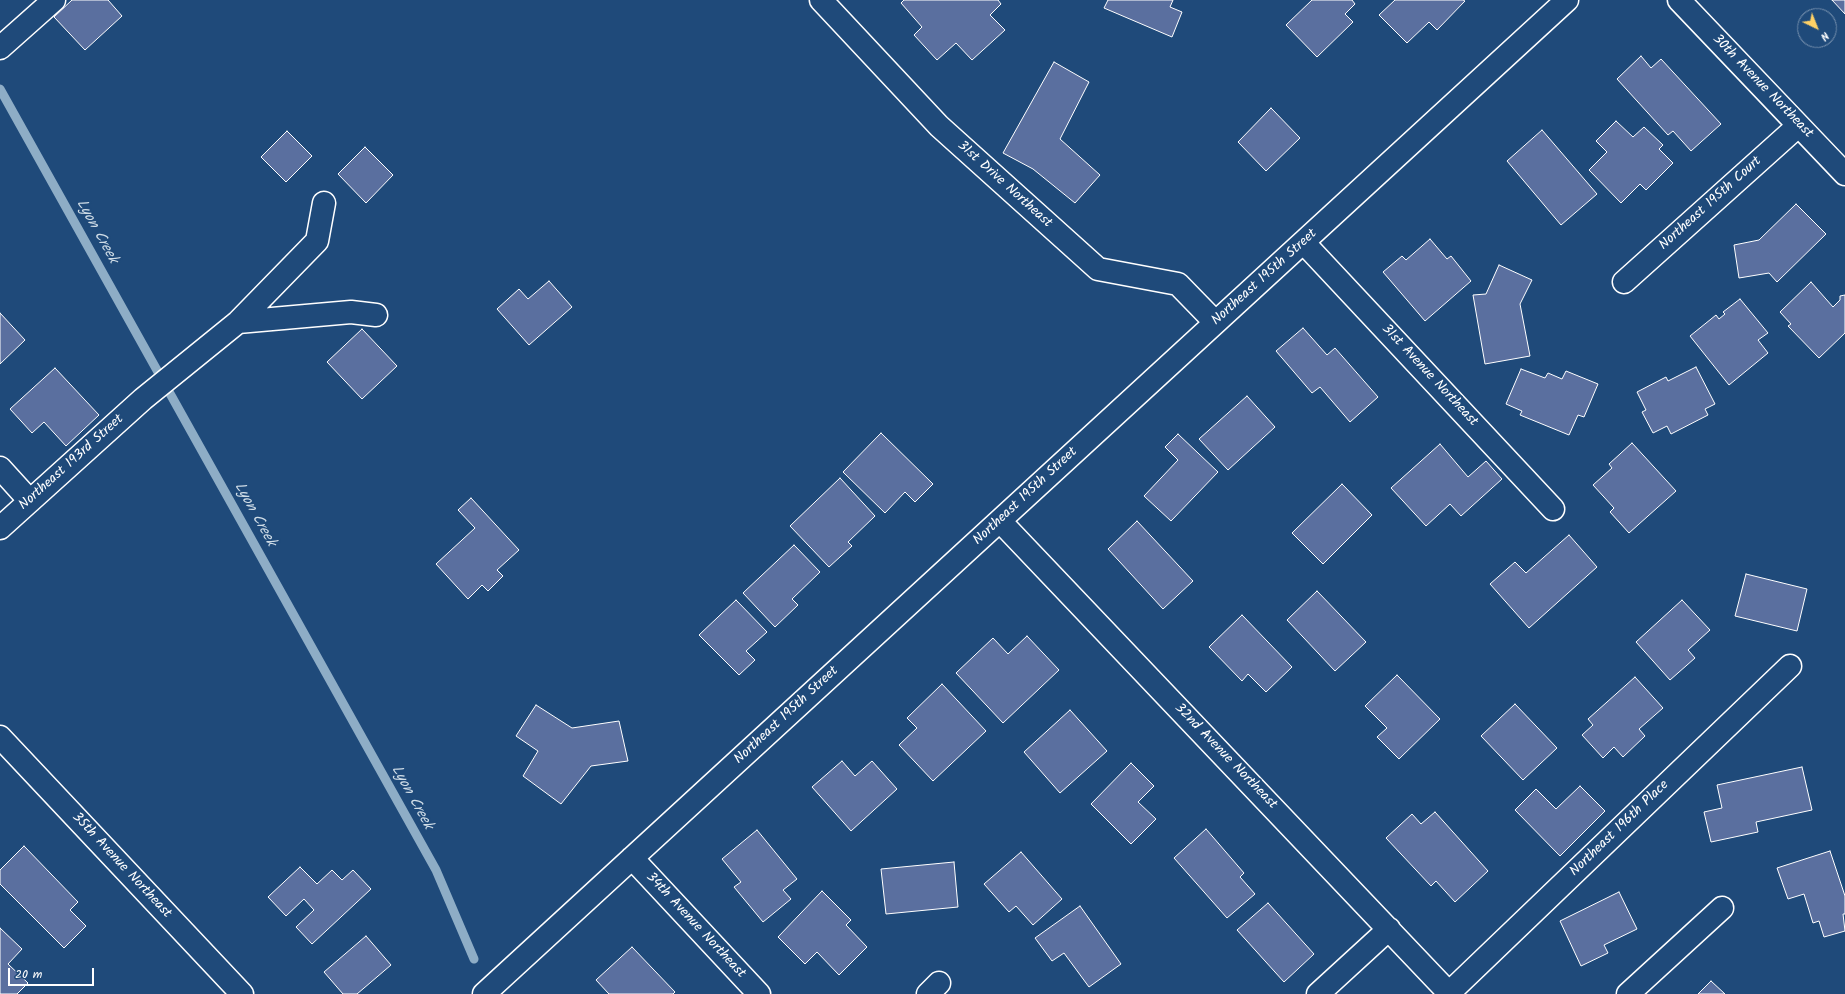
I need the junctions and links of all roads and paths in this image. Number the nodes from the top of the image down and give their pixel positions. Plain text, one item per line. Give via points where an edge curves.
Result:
1 (54, 0) edge
2 (821, 0) edge
3 (1567, 0) edge
4 (1679, 0) edge
5 (0, 48) edge
6 (1798, 126) junction
7 (1845, 174) edge
8 (324, 203) dead end
9 (1304, 243) junction
10 (1624, 282) dead end
11 (376, 315) dead end
12 (238, 322) junction
13 (1215, 322) junction
14 (0, 468) edge
15 (30, 501) junction
16 (1553, 509) dead end
17 (1000, 521) junction
18 (0, 528) edge
19 (1790, 666) dead end
20 (0, 737) edge
21 (632, 858) junction
22 (1722, 908) dead end
23 (1389, 929) junction
24 (1450, 993) edge
25 (242, 994) edge
26 (484, 994) edge
27 (759, 994) edge
28 (1318, 994) edge
29 (1628, 994) edge

1 - 5 street
2 - 13 street, 31st Drive Northeast via 939,126 1098,269 1178,284
3 - 9 street, Northeast 195th Street
4 - 6 street, 30th Avenue Northeast
6 - 7 street, 30th Avenue Northeast
6 - 10 street, Northeast 195th Court
8 - 12 street, Northeast 193rd Street via 318,241
9 - 13 street, Northeast 195th Street
9 - 16 street, 31st Avenue Northeast
11 - 12 street via 351,312
12 - 15 street, Northeast 193rd Street via 143,399
13 - 17 street, Northeast 195th Street
14 - 15 street
15 - 18 street, Northeast 193rd Street
17 - 21 street, Northeast 195th Street
17 - 23 street, 32nd Avenue Northeast
19 - 24 street, Northeast 196th Place
20 - 25 street, 35th Avenue Northeast
21 - 26 street, Northeast 195th Street
21 - 27 street, 34th Avenue Northeast
22 - 29 street
23 - 24 street, 32nd Avenue Northeast
23 - 28 street

